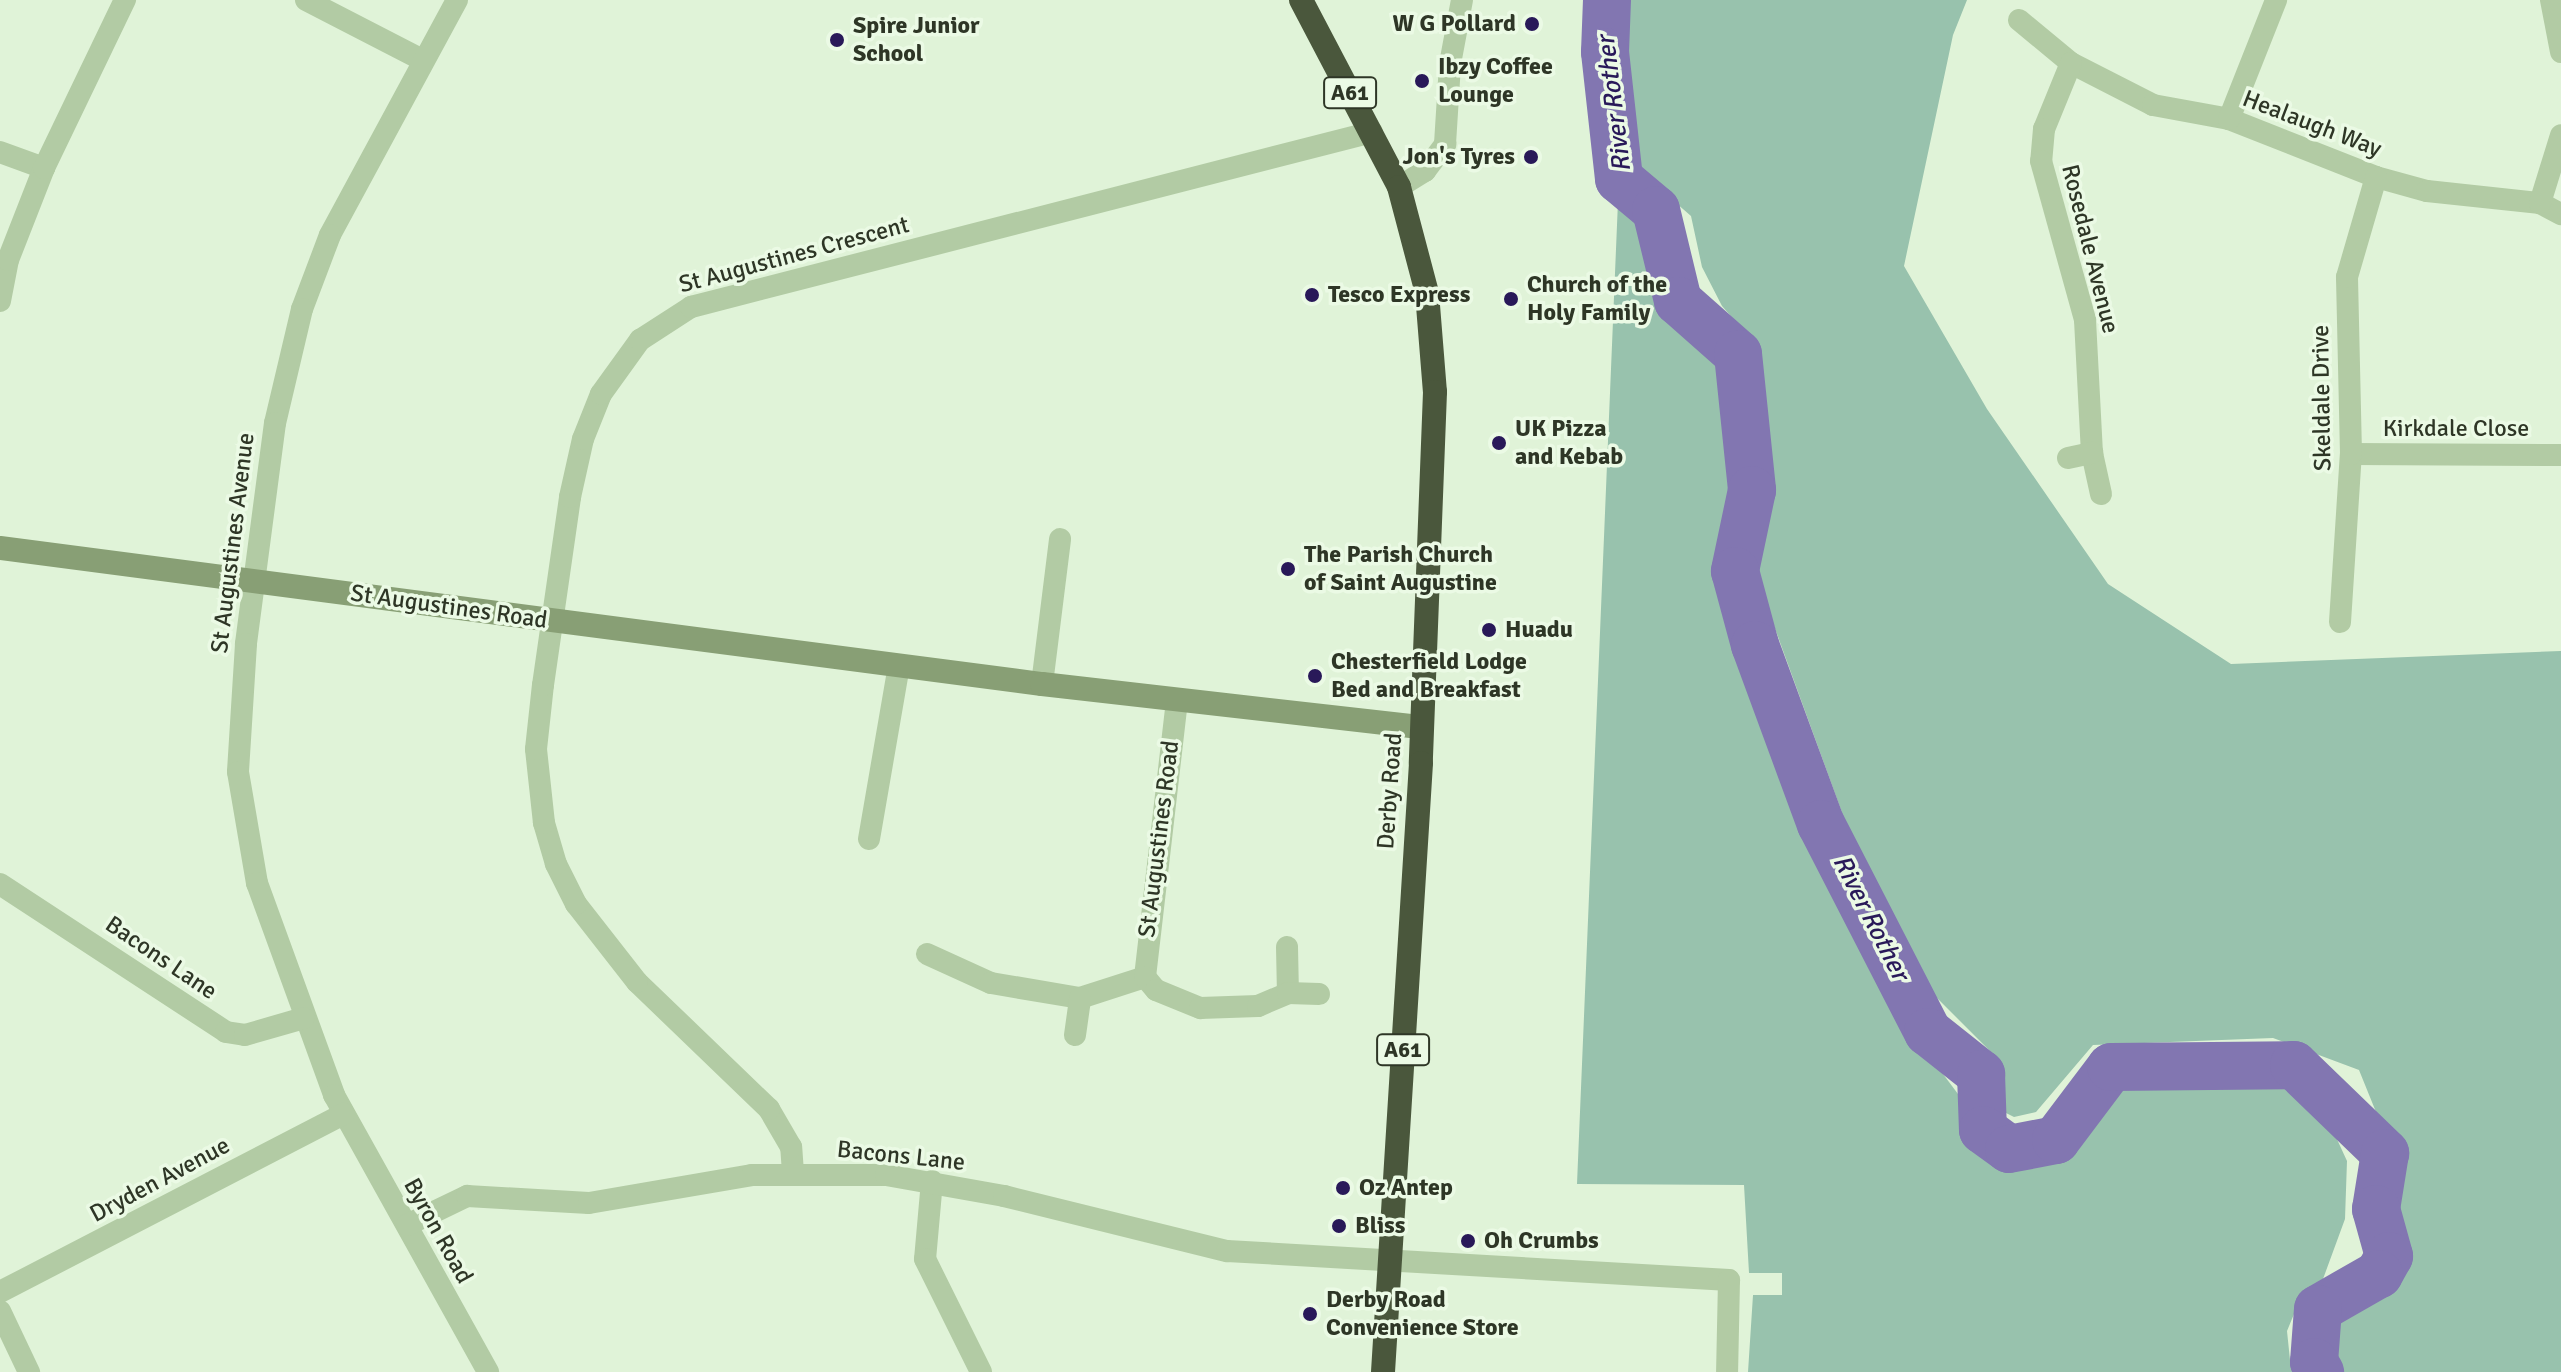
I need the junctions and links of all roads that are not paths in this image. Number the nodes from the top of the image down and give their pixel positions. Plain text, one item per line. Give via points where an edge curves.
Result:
1 (125, 0) edge
2 (306, 0) edge
3 (457, 0) edge
4 (1301, 0) edge
5 (1462, 0) edge
6 (2276, 0) edge
7 (2551, 0) edge
8 (2019, 20) dead end
9 (2561, 52) edge
10 (422, 60) junction
11 (2071, 63) junction
12 (2229, 119) junction
13 (1372, 132) junction
14 (2561, 135) edge
15 (0, 152) edge
16 (44, 168) junction
17 (2376, 177) junction
18 (1399, 187) junction
19 (2540, 203) junction
20 (2561, 214) edge
21 (0, 301) edge
22 (2092, 453) junction
23 (2351, 454) junction
24 (2561, 455) edge
25 (2068, 458) dead end
26 (2101, 494) dead end
27 (1060, 539) dead end
28 (0, 548) edge
29 (254, 582) junction
30 (552, 621) junction
31 (2340, 622) dead end
32 (899, 666) junction
33 (1042, 684) junction
34 (1177, 700) junction
35 (1422, 727) junction
36 (869, 839) dead end
37 (0, 884) edge
38 (1287, 947) dead end
39 (927, 954) dead end
40 (1145, 977) junction
41 (1288, 993) junction
42 (1319, 994) dead end
43 (1080, 998) junction
44 (304, 1018) junction
45 (1075, 1035) dead end
46 (344, 1114) junction
47 (793, 1173) junction
48 (932, 1181) junction
49 (407, 1225) junction
50 (1391, 1263) junction
51 (0, 1292) edge
52 (0, 1311) edge
53 (29, 1372) edge
54 (488, 1372) edge
55 (981, 1372) edge
56 (1383, 1372) edge
57 (1727, 1372) edge

1 - 16 street
2 - 10 street
3 - 10 street, St Augustines Avenue
4 - 13 highway, A61
5 - 18 street via 1450,64 1445,144 1425,171
6 - 12 street
7 - 9 street
8 - 11 street, Healaugh Way
10 - 29 street, St Augustines Avenue via 330,235 302,309 275,423
11 - 12 street, Healaugh Way via 2153,105
11 - 22 street, Rosedale Avenue via 2044,129 2041,161 2085,320
12 - 17 street, Healaugh Way
13 - 18 highway, A61
13 - 30 street, St Augustines Crescent via 719,297 664,320 619,364 583,439
14 - 19 street
15 - 16 street
16 - 21 street via 8,260
17 - 19 street, Healaugh Way via 2427,191
17 - 23 street, Skeldale Drive via 2347,277
18 - 35 highway, Derby Road / A61 via 1427,293 1435,392
19 - 20 street, Healaugh Way
22 - 25 street
22 - 26 street, Rosedale Avenue
23 - 24 street, Kirkdale Close
23 - 31 street, Skeldale Drive
27 - 33 street
28 - 29 street, St Augustines Road
29 - 30 street, St Augustines Road
29 - 44 street, St Augustines Avenue via 238,772 257,883
30 - 32 street, St Augustines Road
30 - 47 street, St Augustines Crescent via 536,749 537,785 556,864 576,904 637,982 769,1109 791,1147
32 - 33 street, St Augustines Road
32 - 36 street
33 - 34 street, St Augustines Road
34 - 35 street, St Augustines Road
34 - 40 street, St Augustines Road
35 - 50 highway, Derby Road / A61
37 - 44 street, Bacons Lane via 226,1032 245,1035
38 - 41 street
39 - 43 street via 991,983
40 - 41 street via 1166,995 1200,1008 1258,1006
40 - 43 street
41 - 42 street
43 - 45 street
44 - 46 street, St Augustines Avenue
46 - 49 street, Byron Road
46 - 51 street, Dryden Avenue
47 - 48 street, Bacons Lane
47 - 49 street, Bacons Lane via 589,1203 467,1196
48 - 50 street, Bacons Lane via 1174,1242
48 - 55 street via 925,1259
49 - 54 street, Byron Road
50 - 56 highway, Derby Road / A61
50 - 57 street, Bacons Lane via 1729,1280
52 - 53 street

